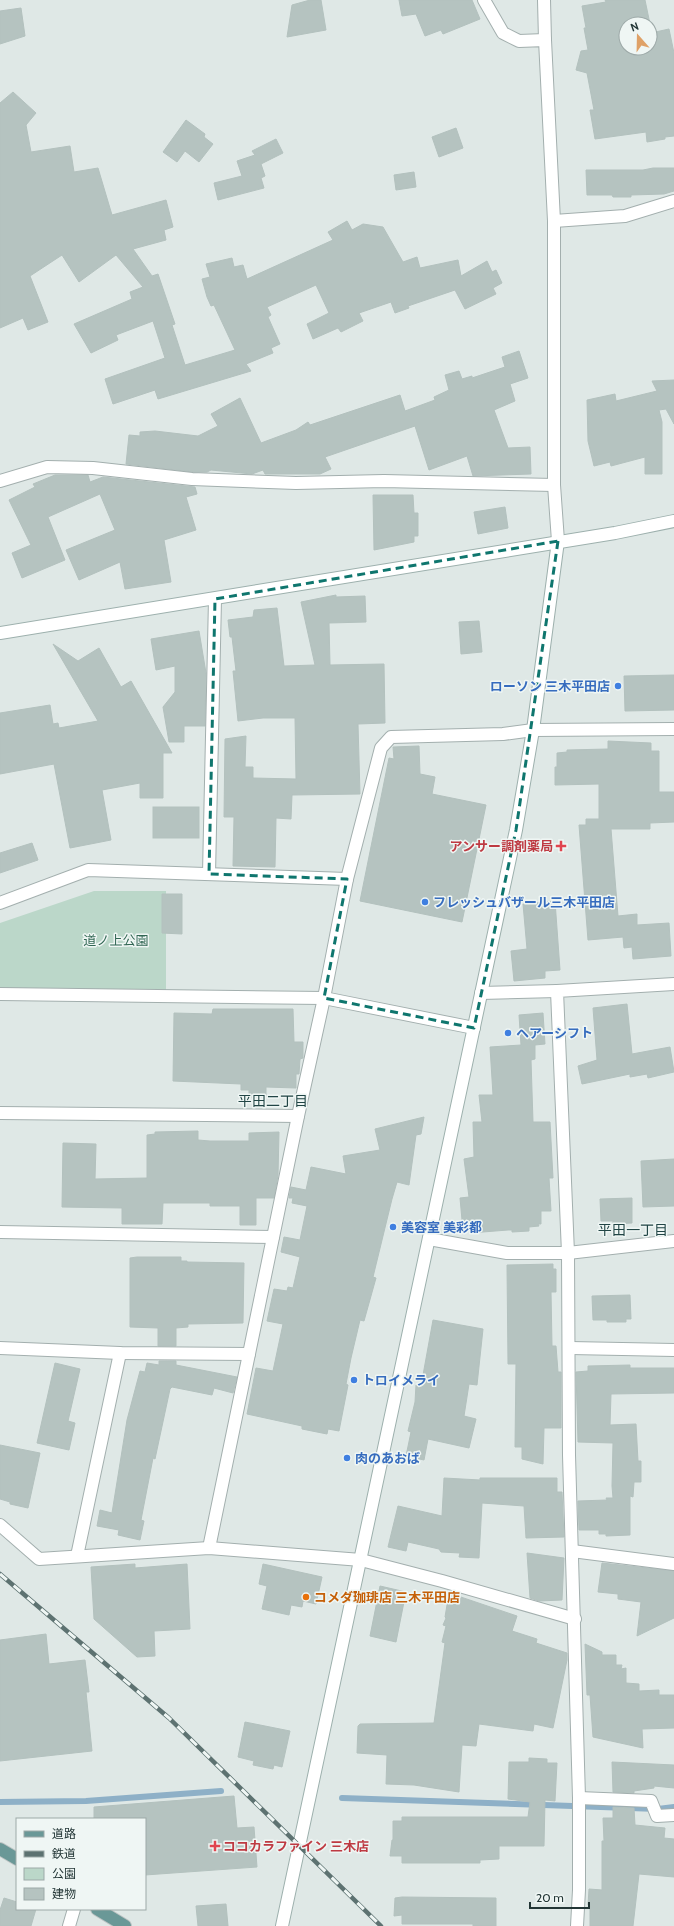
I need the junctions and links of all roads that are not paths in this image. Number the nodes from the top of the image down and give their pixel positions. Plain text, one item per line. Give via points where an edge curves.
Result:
1 (484, 0) edge
2 (544, 0) edge
3 (545, 40) junction
4 (674, 201) edge
5 (554, 221) junction
6 (0, 481) edge
7 (554, 485) junction
8 (674, 521) edge
9 (558, 541) junction
10 (215, 599) junction
11 (0, 633) edge
12 (674, 729) edge
13 (533, 730) junction
14 (209, 874) junction
15 (347, 878) junction
16 (0, 904) edge
17 (674, 984) edge
18 (557, 991) junction
19 (481, 993) junction
20 (0, 994) edge
21 (324, 998) junction
22 (474, 1028) junction
23 (0, 1113) edge
24 (298, 1116) junction
25 (0, 1232) edge
26 (273, 1237) junction
27 (429, 1239) junction
28 (674, 1241) edge
29 (568, 1253) junction
30 (0, 1348) edge
31 (570, 1348) junction
32 (674, 1350) edge
33 (120, 1353) junction
34 (249, 1354) junction
35 (0, 1526) edge
36 (209, 1548) junction
37 (572, 1551) junction
38 (77, 1556) junction
39 (360, 1560) junction
40 (674, 1564) edge
41 (575, 1619) junction
42 (579, 1798) junction
43 (674, 1815) edge
44 (74, 1910) edge
45 (99, 1910) edge
46 (69, 1926) edge
47 (126, 1926) edge
48 (282, 1926) edge
49 (577, 1926) edge

1 - 3 street via 503,32 519,41
2 - 3 street
3 - 5 street
4 - 5 street via 625,216
5 - 7 street
6 - 7 street via 47,467 93,468 192,479 296,483 384,481
7 - 9 street
8 - 9 street
9 - 10 street
9 - 13 street
10 - 11 street
10 - 14 street
12 - 13 street
13 - 15 street via 503,734 391,737 381,748
13 - 19 street via 516,830
14 - 15 street
14 - 16 street via 88,870
15 - 21 street
17 - 18 street
18 - 19 street
18 - 29 street
19 - 22 street
20 - 21 street
21 - 22 street
21 - 24 street
22 - 27 street
23 - 24 street
24 - 26 street
25 - 26 street
26 - 34 street
27 - 29 street via 507,1253
27 - 39 street
28 - 29 street
29 - 31 street
30 - 33 street
31 - 32 street
31 - 37 street via 569,1456
33 - 34 street
33 - 38 street
34 - 36 street
35 - 38 street via 39,1558
36 - 38 street
36 - 39 street
37 - 40 street
37 - 41 street
39 - 41 street
39 - 48 street
41 - 42 street
42 - 43 street via 651,1801 657,1816
42 - 49 street
44 - 46 street
45 - 47 main road

